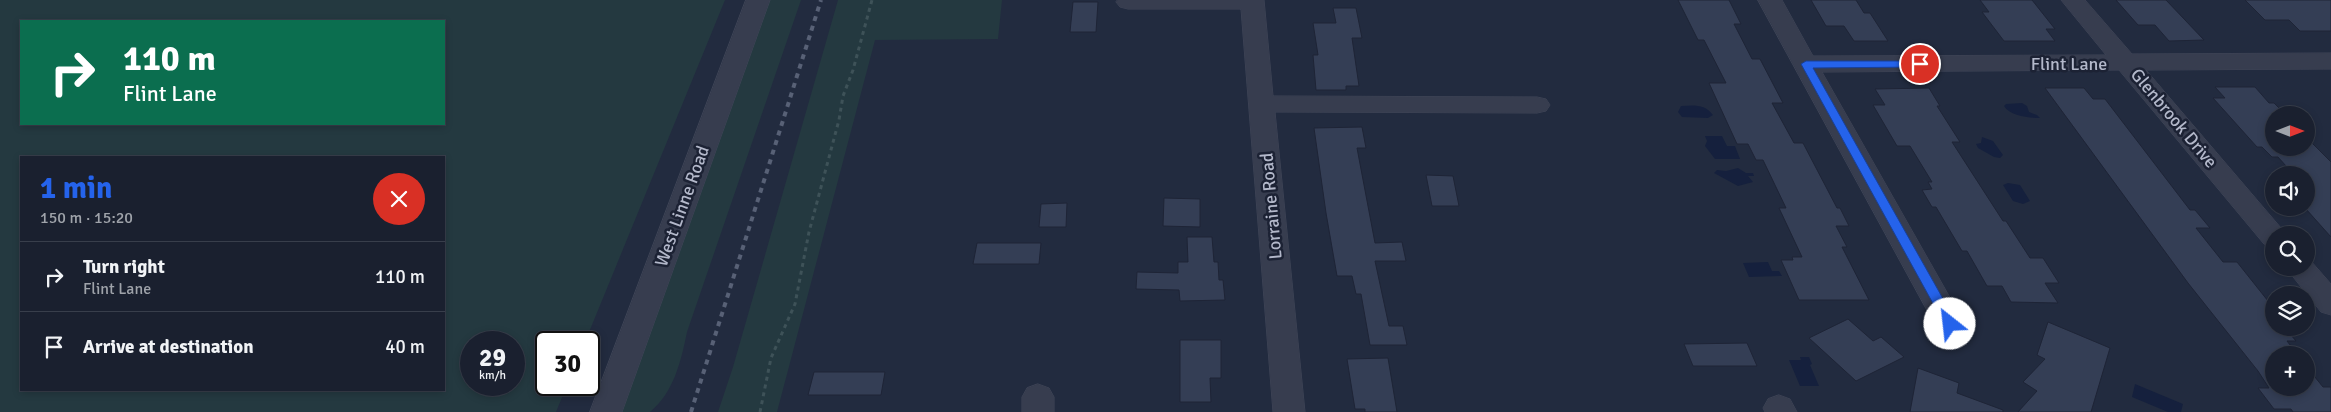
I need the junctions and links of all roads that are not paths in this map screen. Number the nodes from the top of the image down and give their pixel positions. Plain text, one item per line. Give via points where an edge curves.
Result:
1 (758, 0) edge
2 (1770, 0) edge
3 (2073, 0) edge
4 (1252, 1) edge
5 (1128, 2) dead end
6 (2331, 61) edge
7 (1806, 64) junction
8 (2128, 64) junction
9 (1262, 104) junction
10 (1537, 105) dead end
11 (2265, 226) edge
12 (2307, 276) edge
13 (2331, 304) edge
14 (1950, 324) dead end
15 (606, 412) edge
16 (1289, 412) edge

1 - 15 street, West Linne Road
2 - 7 street
3 - 8 street, Glenbrook Drive
4 - 5 street
4 - 9 street, Lorraine Road
6 - 8 street, Flint Lane
7 - 8 street, Flint Lane
7 - 14 street
8 - 11 street, Glenbrook Drive
9 - 10 street
9 - 16 street, Lorraine Road
12 - 13 street

